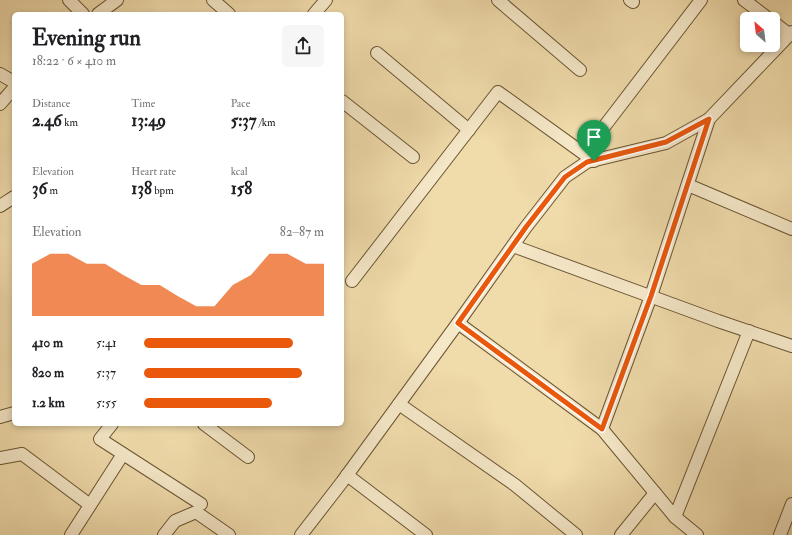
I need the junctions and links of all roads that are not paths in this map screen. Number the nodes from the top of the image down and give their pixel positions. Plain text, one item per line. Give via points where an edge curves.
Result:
1 (69, 0) edge
2 (117, 0) edge
3 (213, 0) edge
4 (326, 0) edge
5 (498, 0) edge
6 (701, 0) edge
7 (744, 0) edge
8 (81, 12) edge
9 (101, 12) edge
10 (227, 12) edge
11 (316, 12) edge
12 (760, 12) edge
13 (780, 27) edge
14 (791, 34) edge
15 (377, 53) dead end
16 (580, 70) dead end
17 (0, 74) edge
18 (12, 81) edge
19 (12, 90) edge
20 (344, 103) edge
21 (0, 104) edge
22 (709, 119) junction
23 (469, 130) junction
24 (584, 154) junction
25 (413, 157) dead end
26 (594, 161) junction
27 (688, 184) junction
28 (12, 198) edge
29 (0, 206) edge
30 (792, 229) edge
31 (513, 246) junction
32 (352, 281) dead end
33 (651, 296) junction
34 (458, 323) junction
35 (749, 331) junction
36 (792, 346) edge
37 (399, 404) junction
38 (12, 414) edge
39 (0, 417) edge
40 (110, 426) edge
41 (207, 426) edge
42 (602, 429) junction
43 (123, 454) junction
44 (0, 458) edge
45 (248, 458) dead end
46 (347, 475) junction
47 (655, 493) junction
48 (201, 504) dead end
49 (792, 504) edge
50 (90, 505) junction
51 (675, 517) junction
52 (71, 535) edge
53 (164, 535) edge
54 (229, 535) edge
55 (301, 535) edge
56 (426, 535) edge
57 (576, 535) edge
58 (621, 535) edge
59 (697, 535) edge
60 (780, 535) edge

1 - 8 street
2 - 9 street
3 - 10 street
4 - 11 street
5 - 16 street
6 - 24 street
7 - 12 street
13 - 14 street
14 - 22 street
15 - 23 street
17 - 18 street
19 - 21 street
20 - 25 street
22 - 26 street via 666,142
22 - 27 street
23 - 24 street via 498,92
23 - 32 street
24 - 26 street
26 - 31 street via 587,162 565,177
27 - 30 street
27 - 33 street
28 - 29 street
31 - 33 street
31 - 34 street
33 - 35 street
33 - 42 street
34 - 37 street
34 - 42 street
35 - 36 street
35 - 51 street
37 - 46 street
37 - 57 street via 515,485
38 - 39 street
40 - 43 street via 100,439
41 - 45 street
42 - 47 street
43 - 48 street
43 - 50 street
44 - 50 street via 22,454
46 - 55 street
46 - 56 street
47 - 51 street
47 - 58 street
49 - 60 street
50 - 52 street
51 - 59 street
53 - 54 street via 175,521 196,512

